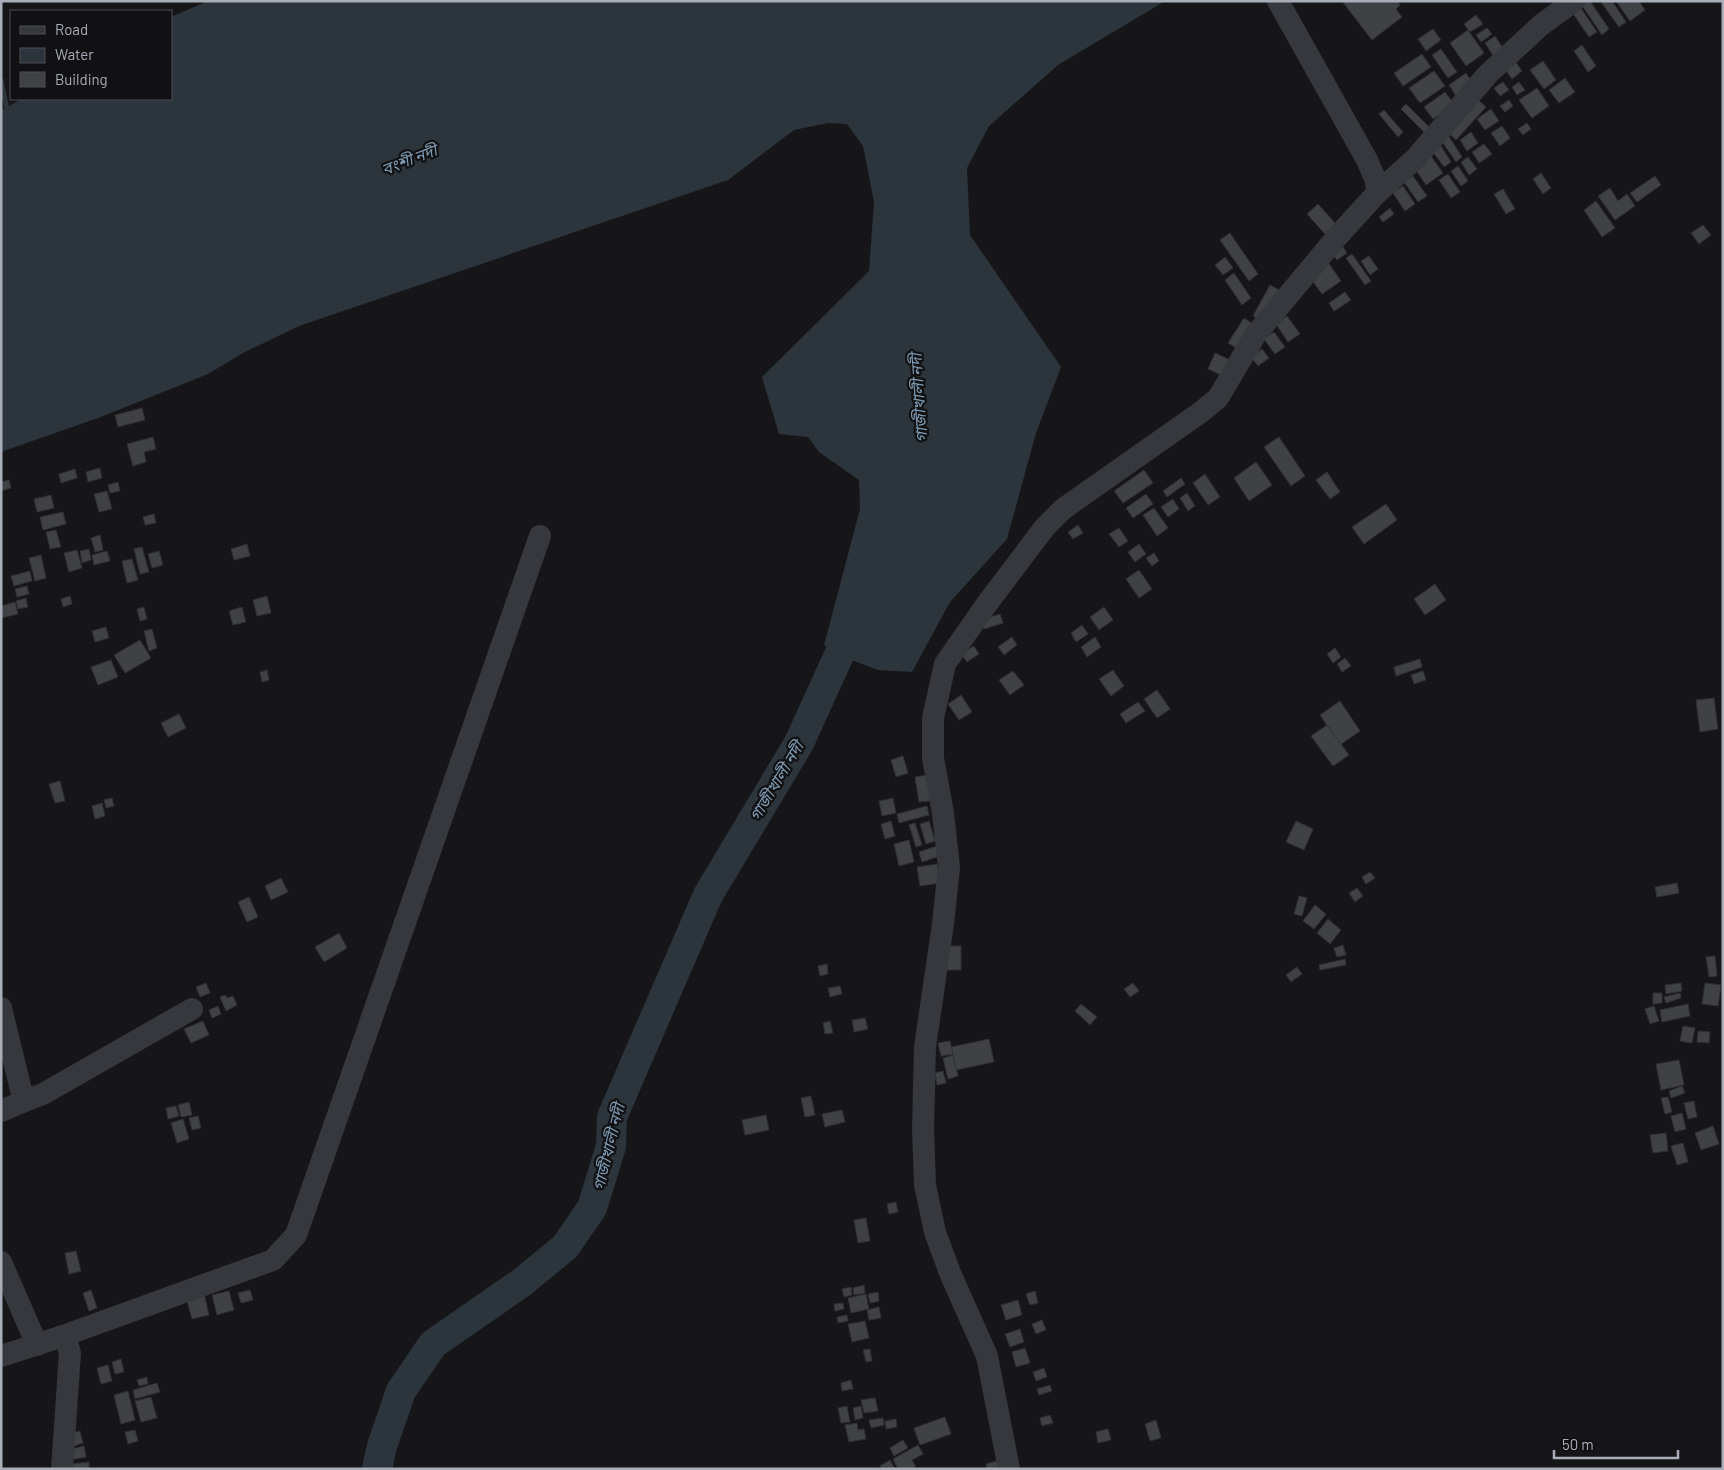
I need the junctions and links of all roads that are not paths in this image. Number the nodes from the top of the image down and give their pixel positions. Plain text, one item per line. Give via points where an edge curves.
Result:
1 (1278, 1) edge
2 (1574, 1) edge
3 (1377, 192) junction
4 (540, 536) dead end
5 (1, 1008) edge
6 (192, 1010) dead end
7 (28, 1100) junction
8 (1, 1111) edge
9 (1, 1262) edge
10 (60, 1337) junction
11 (36, 1345) junction
12 (1, 1356) edge
13 (62, 1469) edge
14 (1009, 1469) edge

1 - 3 street via 1367,160
2 - 3 street via 1541,25 1488,74 1416,158
3 - 14 street via 1256,334 1218,398 1063,509 1045,527 986,604 945,664 933,718 933,758 949,867 925,1047 925,1185 934,1232 987,1356
4 - 10 street via 296,1235 273,1260
5 - 7 street via 21,1090
6 - 7 street
7 - 8 street
9 - 11 street
10 - 11 street
10 - 13 street via 67,1343 70,1353
11 - 12 street

